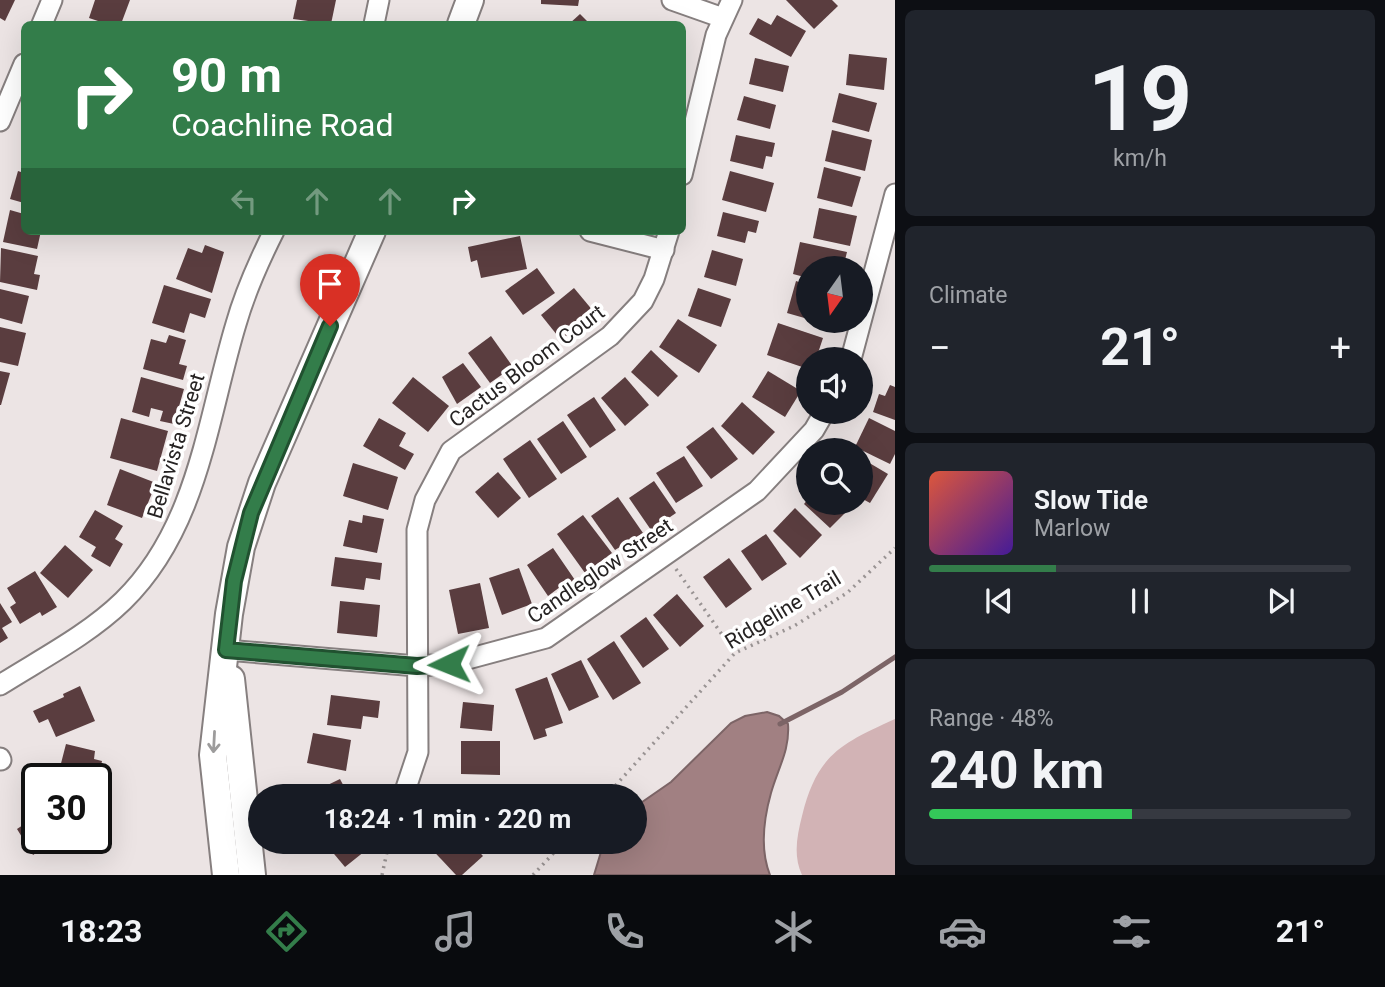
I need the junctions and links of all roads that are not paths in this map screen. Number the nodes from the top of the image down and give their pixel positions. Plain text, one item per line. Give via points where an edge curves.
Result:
1 (52, 0) edge
2 (379, 0) edge
3 (470, 0) edge
4 (672, 0) edge
5 (732, 0) edge
6 (723, 18) junction
7 (43, 21) edge
8 (375, 21) edge
9 (462, 21) edge
10 (21, 71) edge
11 (0, 121) edge
12 (686, 160) edge
13 (895, 194) edge
14 (272, 235) edge
15 (370, 235) edge
16 (620, 235) edge
17 (666, 241) edge
18 (856, 347) edge
19 (817, 424) edge
20 (226, 650) junction
21 (417, 666) junction
22 (0, 685) edge
23 (407, 784) edge
24 (226, 875) edge
25 (252, 875) edge

1 - 7 street
2 - 8 street
3 - 9 main road
4 - 6 street
5 - 6 street
6 - 12 street
10 - 11 street
13 - 18 street
14 - 22 street, Bellavista Street via 236,322 194,479 171,539 124,600 101,620
15 - 20 main road via 255,503 234,581
16 - 17 street
17 - 21 street, Cactus Bloom Court via 643,301 610,336 451,451 425,500 417,530
19 - 21 street, Candleglow Street via 757,491 546,638 449,664
20 - 21 street, Candleglow Street
20 -> 24 main road via 213,755
20 - 25 main road
21 - 23 street, Cactus Bloom Court via 418,752

